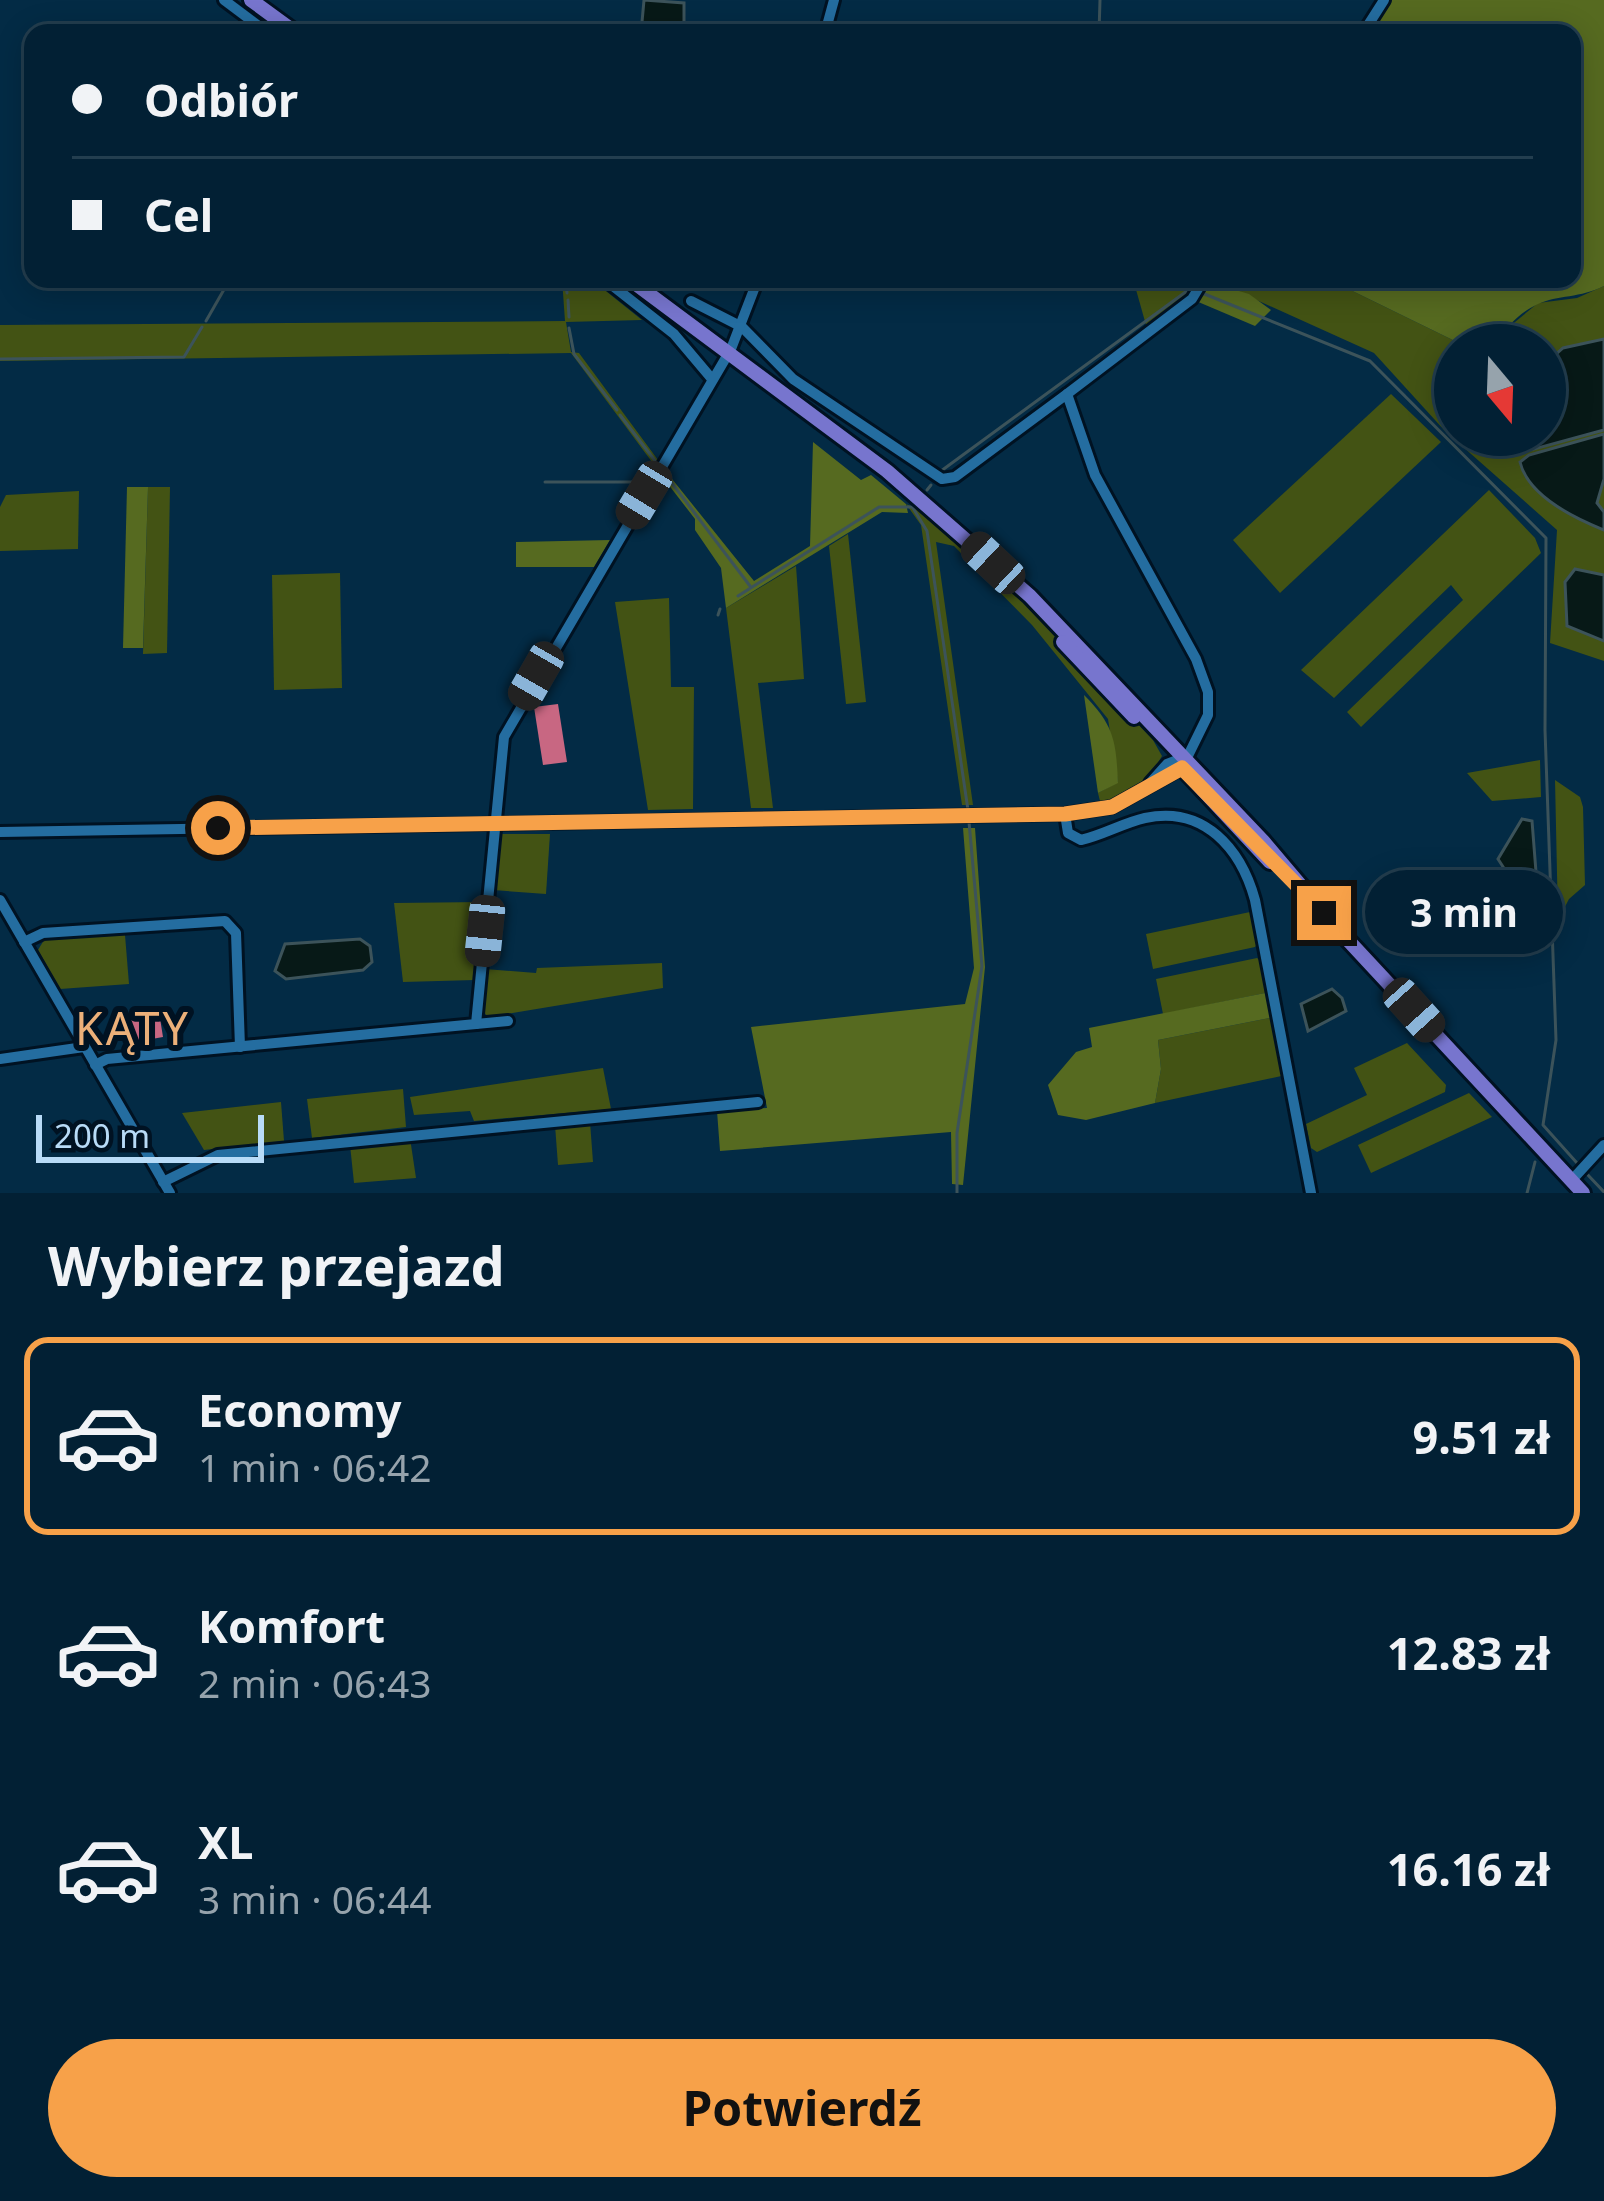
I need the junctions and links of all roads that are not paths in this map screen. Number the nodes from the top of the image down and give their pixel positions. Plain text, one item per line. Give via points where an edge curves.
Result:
1 (224, 0) edge
2 (251, 0) edge
3 (256, 24) edge
4 (284, 24) edge
5 (616, 288) edge
6 (640, 288) edge
7 (755, 288) edge
8 (1199, 288) edge
9 (691, 301) dead end
10 (742, 327) junction
11 (728, 352) junction
12 (712, 379) junction
13 (1067, 394) junction
14 (1180, 761) junction
15 (1065, 814) junction
16 (495, 824) junction
17 (0, 832) edge
18 (0, 900) edge
19 (0, 935) edge
20 (21, 937) junction
21 (508, 1021) dead end
22 (476, 1024) junction
23 (84, 1047) junction
24 (240, 1047) junction
25 (0, 1059) edge
26 (94, 1065) junction
27 (758, 1102) dead end
28 (1604, 1145) edge
29 (1571, 1181) junction
30 (166, 1187) edge
31 (1311, 1193) edge
32 (1583, 1193) edge

1 - 3 street
2 - 4 main road
5 - 12 street via 682,340
6 - 11 main road
7 - 10 street
8 - 13 street
9 - 10 street
10 - 11 street
10 - 13 street via 793,379 942,479
11 - 12 street
11 - 14 main road via 900,482 1014,582
12 - 16 street via 512,719
13 - 14 street via 1095,475 1203,676 1208,716
14 - 15 street via 1112,807
14 - 29 main road
15 - 16 street
15 - 31 street via 1067,833 1081,840 1149,817 1196,820 1242,861
16 - 17 street
16 - 22 street
18 - 20 street
19 - 20 street
20 - 23 street
20 - 24 street via 229,922 236,933
21 - 22 street
22 - 24 street
23 - 25 street
23 - 26 street
24 - 26 street
26 - 30 street
27 - 30 street via 218,1155
28 - 29 street
29 - 32 main road

